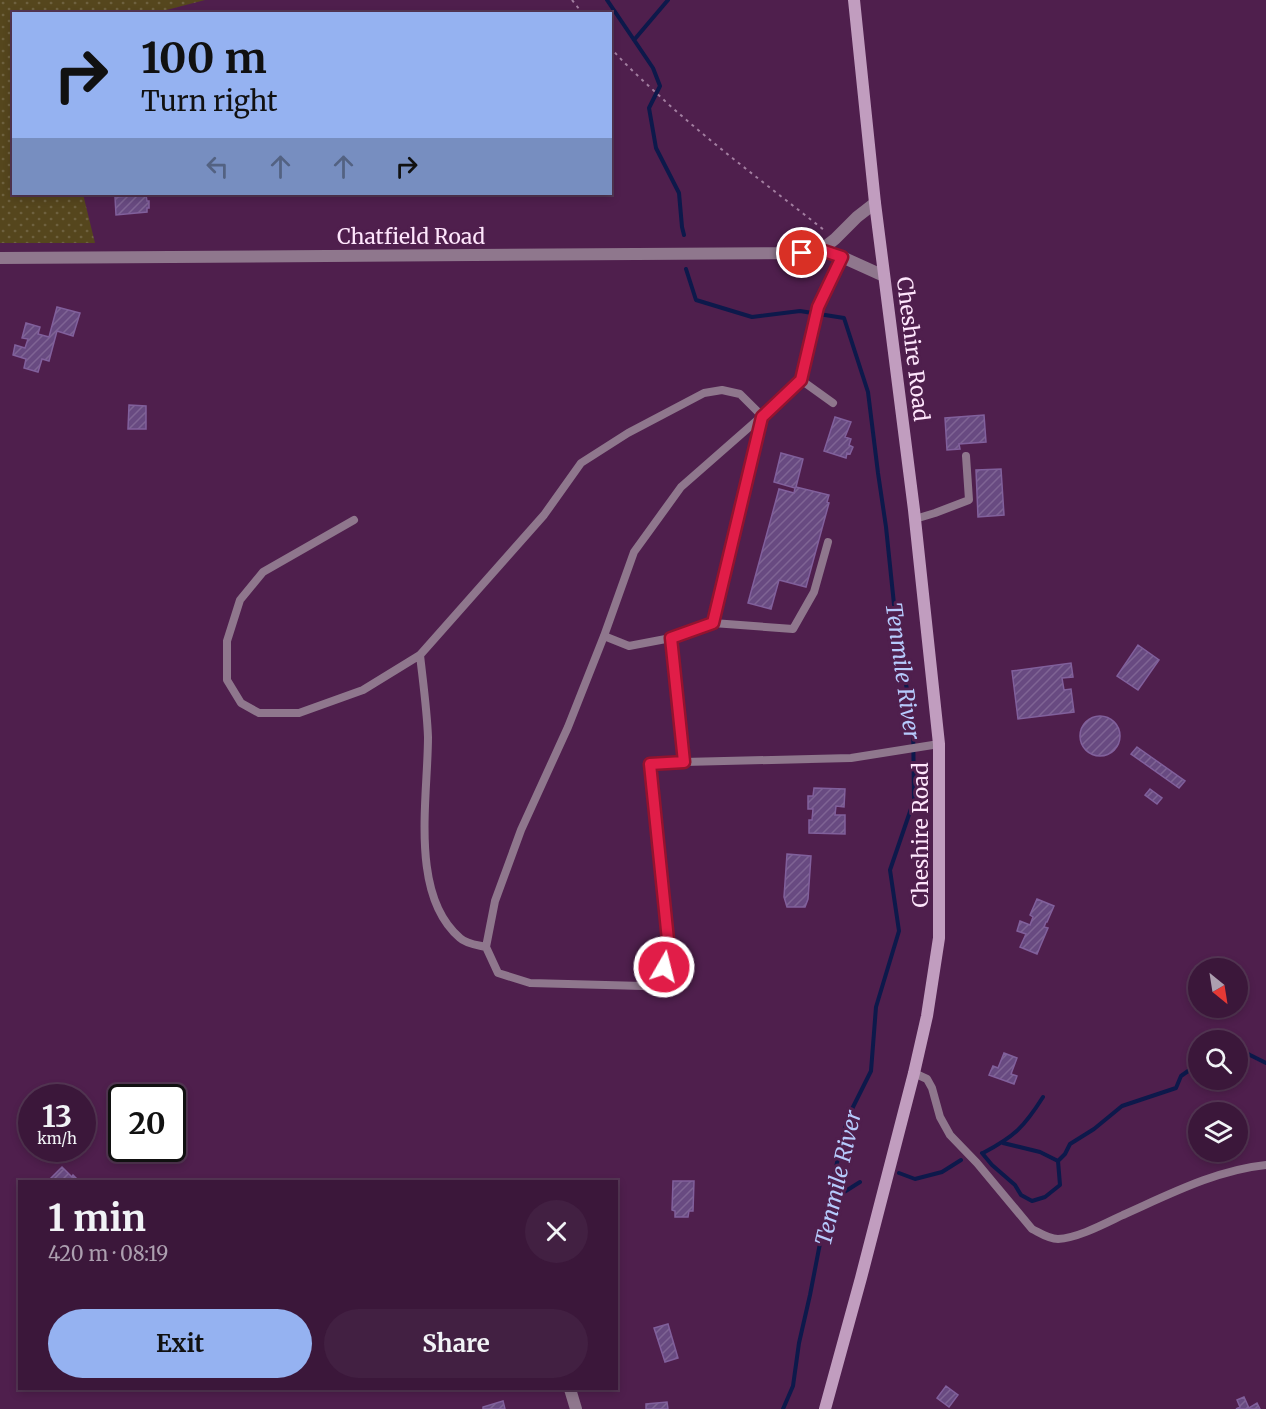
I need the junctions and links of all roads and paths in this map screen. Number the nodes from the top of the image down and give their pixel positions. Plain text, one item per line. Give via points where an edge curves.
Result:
1 (572, 0) edge
2 (854, 0) edge
3 (581, 12) edge
4 (612, 49) edge
5 (875, 203) junction
6 (835, 239) junction
7 (821, 250) junction
8 (842, 257) junction
9 (0, 258) edge
10 (884, 276) junction
11 (801, 380) junction
12 (833, 403) dead end
13 (762, 417) junction
14 (966, 456) dead end
15 (915, 519) junction
16 (354, 520) dead end
17 (828, 542) dead end
18 (713, 623) junction
19 (604, 636) junction
20 (671, 638) junction
21 (420, 655) junction
22 (939, 744) junction
23 (684, 762) junction
24 (486, 947) junction
25 (914, 1073) junction
26 (1266, 1164) edge
27 (570, 1390) edge
28 (576, 1409) edge
29 (825, 1409) edge

1 - 3 path
2 - 5 main road, Cheshire Road
4 - 6 path via 696,129
5 - 6 street
5 - 10 main road, Cheshire Road
6 - 7 street
7 - 8 street, Chatfield Road
7 - 9 street, Chatfield Road
8 - 10 street, Chatfield Road
8 - 11 lane via 818,307
10 - 15 main road, Cheshire Road
11 - 12 lane
11 - 13 lane
13 - 18 lane
13 - 19 lane via 681,487 634,552
13 - 21 lane via 740,394 722,390 704,393 581,463 544,515
14 - 15 lane via 969,500
15 - 22 main road, Cheshire Road
16 - 21 lane via 263,572 240,600 227,641 227,680 241,704 259,713 299,713 363,690
17 - 18 lane via 814,592 793,629
18 - 20 lane
19 - 20 lane via 629,646
19 - 24 lane via 521,830 495,901
20 - 23 lane
21 - 24 lane via 428,736 425,841 429,885 444,920 456,934 462,940
22 - 23 lane via 851,758
22 - 25 main road, Cheshire Road via 939,938
23 - 24 lane via 650,764 668,940 664,967 643,987 530,983 498,973
25 - 26 lane via 927,1079 950,1135 1032,1228 1056,1239 1094,1228 1188,1186
25 - 29 main road, Cheshire Road
27 - 28 street

